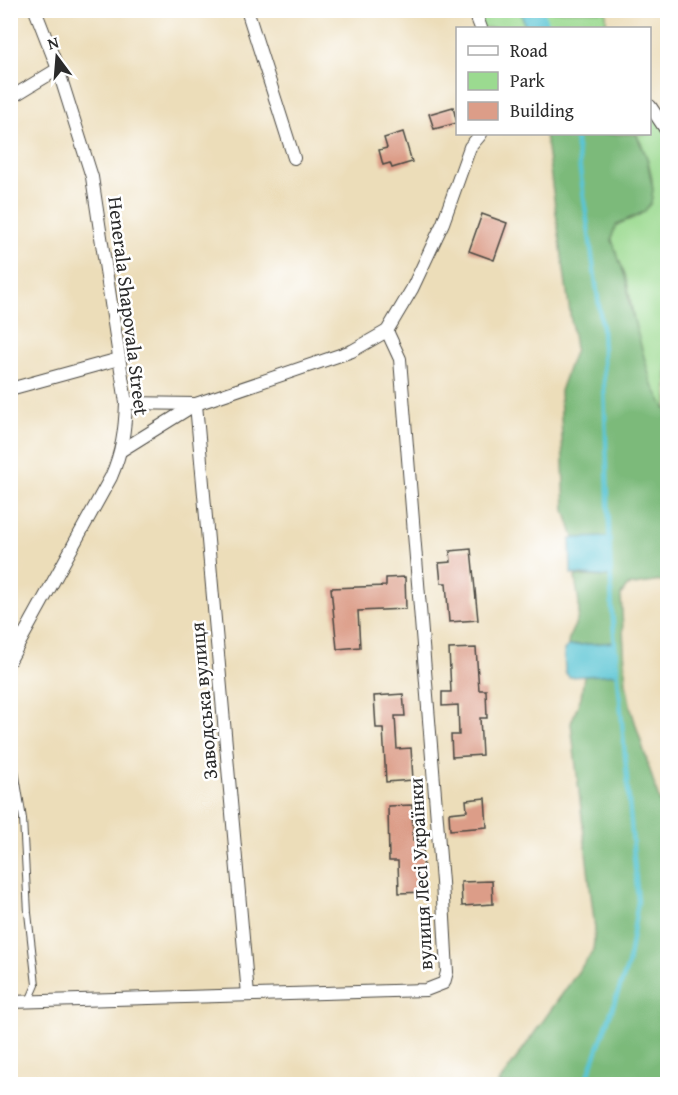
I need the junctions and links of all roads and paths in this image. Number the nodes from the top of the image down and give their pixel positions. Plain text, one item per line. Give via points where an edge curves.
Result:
1 (35, 10) edge
2 (247, 10) edge
3 (474, 10) edge
4 (481, 27) edge
5 (58, 69) junction
6 (10, 98) edge
7 (651, 107) edge
8 (651, 108) edge
9 (668, 116) edge
10 (668, 133) edge
11 (480, 135) edge
12 (294, 158) dead end
13 (387, 331) junction
14 (119, 359) junction
15 (10, 389) edge
16 (126, 403) junction
17 (196, 404) junction
18 (122, 450) junction
19 (10, 660) edge
20 (10, 755) edge
21 (248, 995) junction
22 (10, 1002) edge
23 (29, 1002) junction

1 - 5 street, Henerala Shapovala Street
2 - 12 street
3 - 4 street
5 - 6 street
5 - 14 street, Henerala Shapovala Street via 92,177
7 - 9 street
8 - 10 street
11 - 13 street via 470,147 443,223 412,289
13 - 17 street via 352,351
13 - 21 street, вулиця Лесі Українки via 400,359 447,972 444,983 426,990
14 - 15 street
14 - 16 street, Henerala Shapovala Street
16 - 17 street
16 - 18 street, Henerala Shapovala Street
17 - 18 street
17 - 21 street, Заводська вулиця
18 - 19 street, Henerala Shapovala Street via 99,501
20 - 23 lane via 23,819 36,985
21 - 23 street, вулиця Лесі Українки
22 - 23 street, вулиця Лесі Українки

